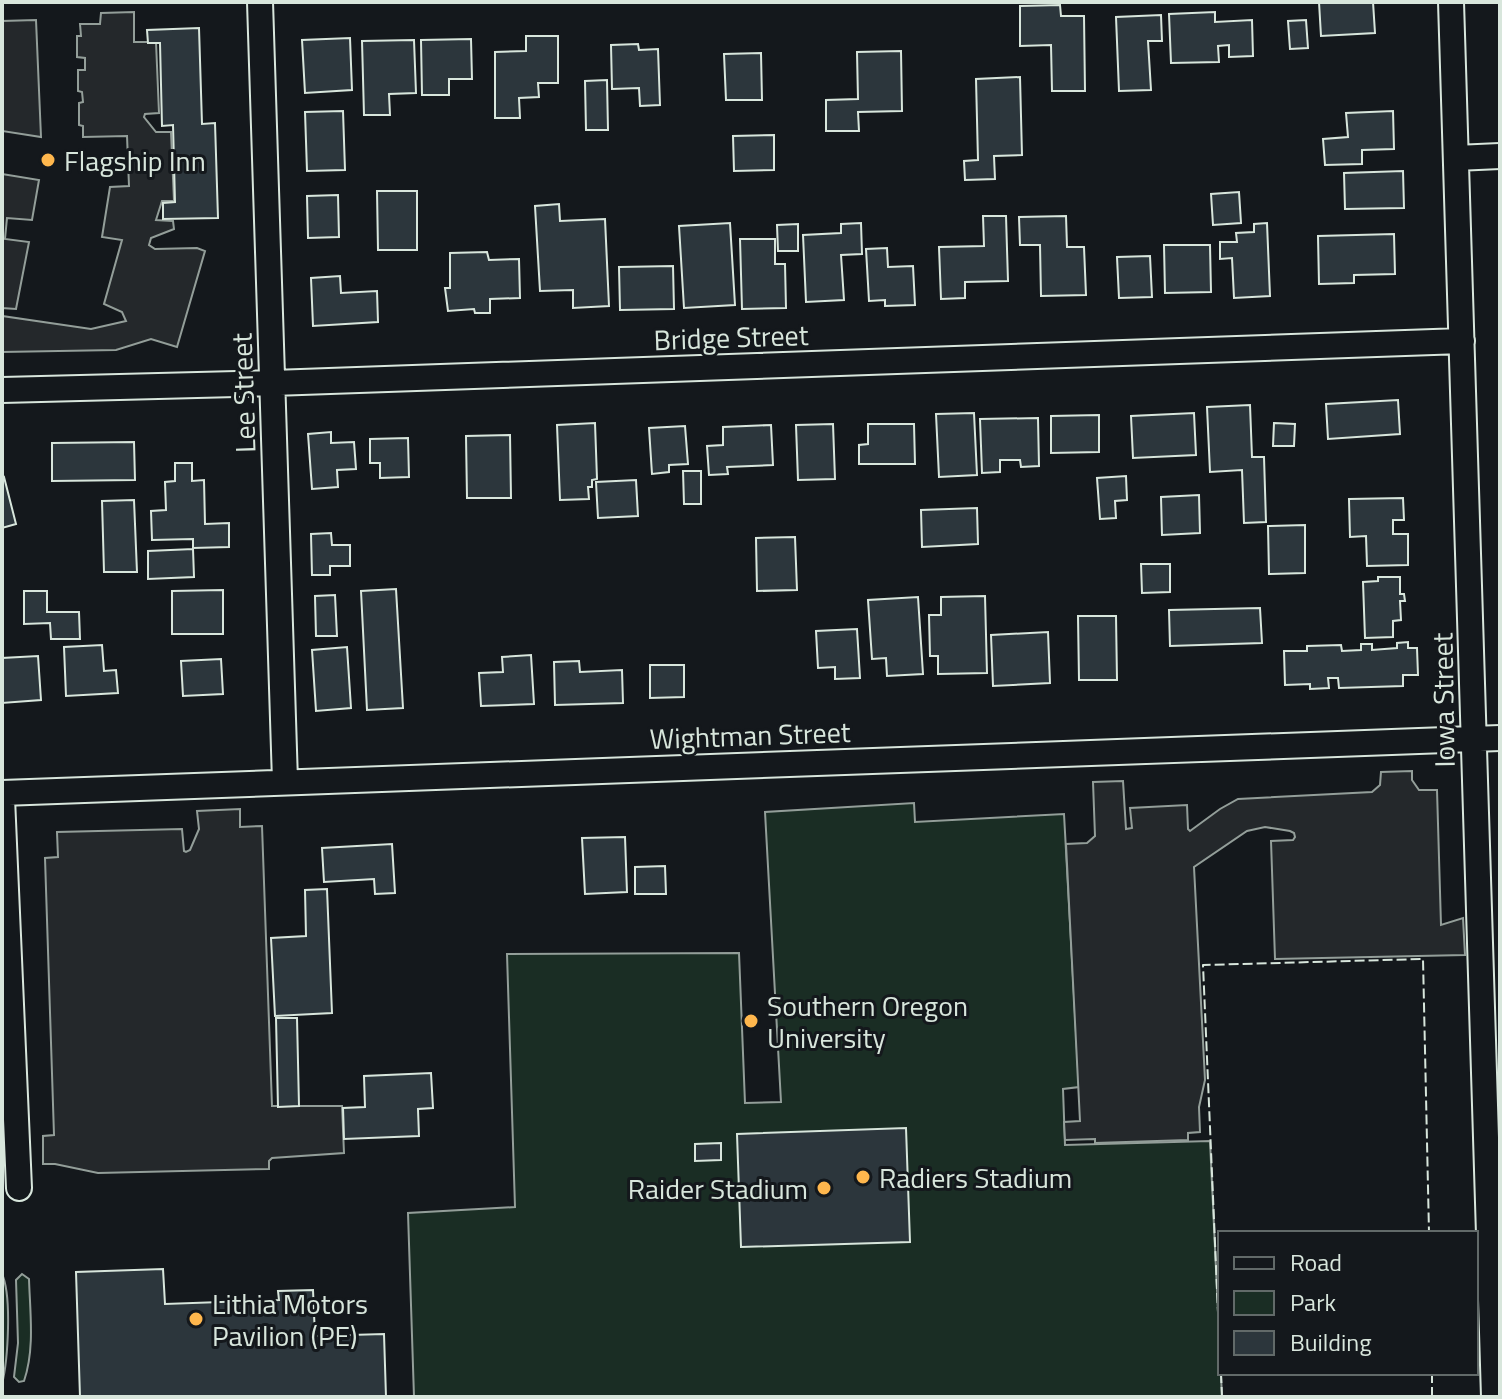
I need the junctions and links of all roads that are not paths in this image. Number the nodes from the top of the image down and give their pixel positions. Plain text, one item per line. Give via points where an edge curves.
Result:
1 (260, 2) edge
2 (1451, 2) edge
3 (1500, 156) edge
4 (1456, 158) junction
5 (1462, 341) junction
6 (273, 383) junction
7 (2, 390) edge
8 (1500, 738) edge
9 (1475, 739) junction
10 (285, 781) junction
11 (2, 795) edge
12 (19, 1188) dead end
13 (1494, 1397) edge

1 - 6 street, Lee Street
2 - 4 street, Iowa Street
3 - 4 street
4 - 5 street, Iowa Street
5 - 6 street, Bridge Street
5 - 9 street, Iowa Street
6 - 7 street, Bridge Street
6 - 10 street, Lee Street
8 - 9 street, Wightman Street
9 - 10 street, Wightman Street
9 - 13 street, Iowa Street
10 - 11 street, Wightman Street
11 - 12 street

